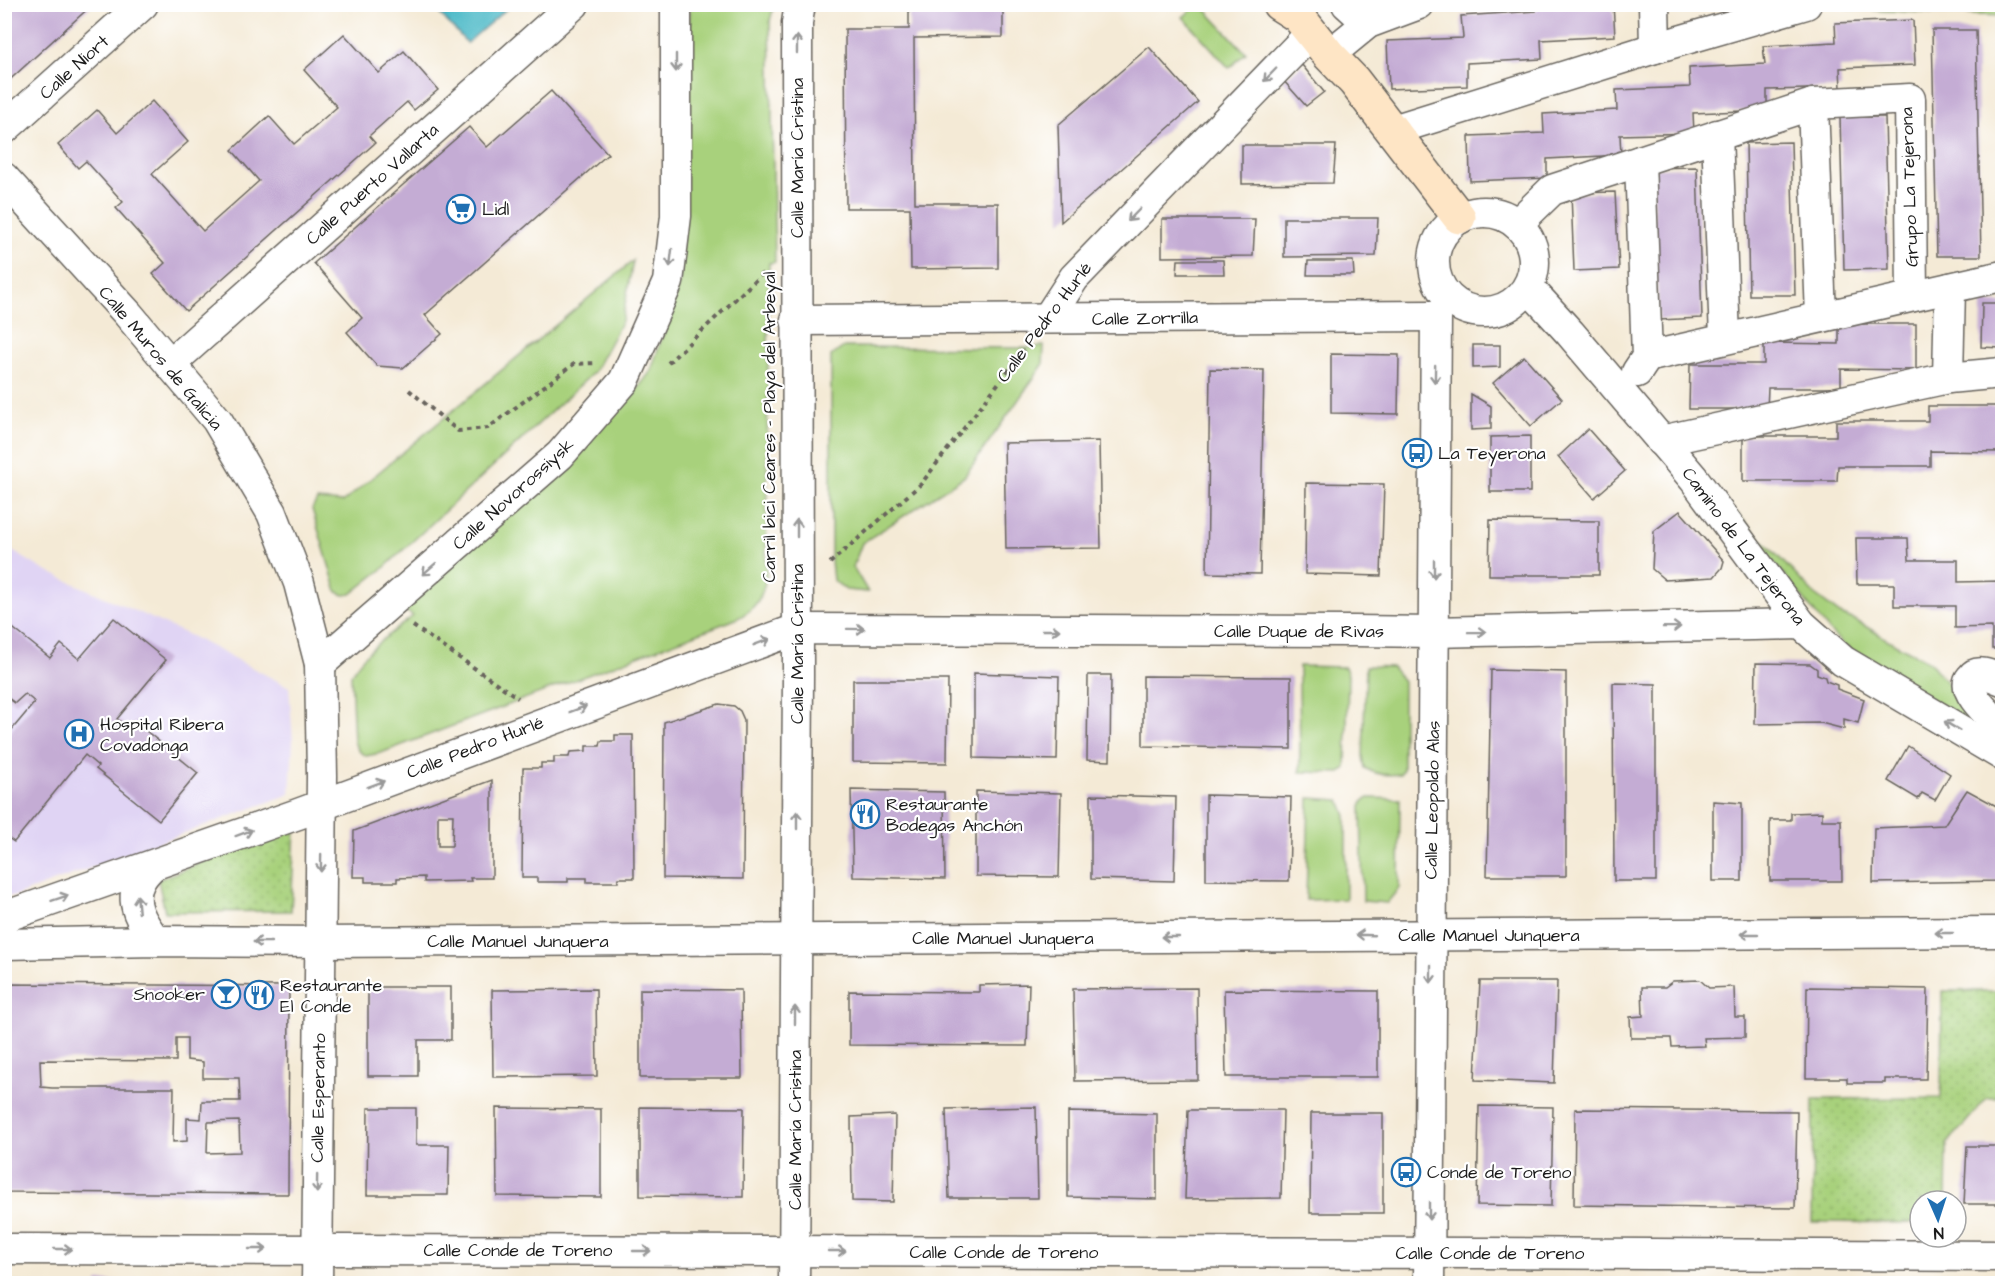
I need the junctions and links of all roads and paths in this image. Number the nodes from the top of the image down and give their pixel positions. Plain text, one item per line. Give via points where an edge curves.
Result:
1 (143, 4) edge
2 (574, 4) edge
3 (676, 4) edge
4 (800, 4) edge
5 (1419, 4) edge
6 (1654, 4) edge
7 (1806, 4) edge
8 (1358, 14) edge
9 (1304, 23) edge
10 (1655, 48) junction
11 (1813, 104) junction
12 (4, 129) edge
13 (1393, 130) junction
14 (1717, 135) junction
15 (1640, 161) junction
16 (4, 177) edge
17 (1459, 217) junction
18 (1517, 224) junction
19 (2002, 276) edge
20 (1528, 287) junction
21 (1950, 288) junction
22 (1912, 296) junction
23 (1441, 307) junction
24 (1821, 317) junction
25 (1048, 318) junction
26 (796, 320) junction
27 (1725, 338) junction
28 (1647, 357) junction
29 (170, 364) junction
30 (2002, 373) edge
31 (1948, 378) junction
32 (1622, 394) junction
33 (1661, 441) junction
34 (797, 567) junction
35 (404, 620) dead end
36 (1801, 624) junction
37 (797, 629) junction
38 (1433, 632) junction
39 (320, 664) junction
40 (2002, 680) edge
41 (526, 704) dead end
42 (2002, 728) edge
43 (2002, 755) edge
44 (321, 805) junction
45 (152, 866) junction
46 (4, 917) edge
47 (2002, 932) edge
48 (1431, 935) junction
49 (796, 939) junction
50 (156, 941) junction
51 (320, 942) junction
52 (4, 944) edge
53 (4, 1249) edge
54 (317, 1249) junction
55 (795, 1251) junction
56 (1429, 1253) junction
57 (2002, 1257) edge
58 (317, 1284) edge
59 (794, 1284) edge
60 (1429, 1284) edge

1 - 12 street, Calle Niort
2 - 29 street, Calle Puerto Vallarta
3 -> 39 street, Calle Novorossiysk via 676,216 668,282 624,381 560,455
26 -> 4 street, Calle María Cristina
5 - 8 street
6 - 10 street
7 - 10 street
8 - 9 street
9 - 13 street
9 -> 25 street, Calle Pedro Hurlé via 1074,278
10 - 13 street
11 - 14 street, Grupo La Tejerona
11 - 22 street, Grupo La Tejerona via 1910,99
11 - 24 street
13 - 17 street
14 - 15 street, Grupo La Tejerona
14 - 27 street
15 - 18 street, Grupo La Tejerona via 1552,189
15 - 28 street
16 - 29 street, Calle Muros de Galicia
17 - 18 street via 1479,212 1499,214
17 - 23 street via 1445,229 1435,246 1432,264
18 - 20 street via 1528,237 1534,254 1534,271
19 - 21 street, Grupo La Tejerona
20 - 23 street via 1516,301 1500,310 1481,313
20 - 32 street, Camino de La Tejerona
21 - 22 street, Grupo La Tejerona
21 - 31 street
22 - 24 street, Grupo La Tejerona
23 - 25 street, Calle Zorrilla
23 -> 38 street, Calle Leopoldo Alas
24 - 27 street, Grupo La Tejerona
25 - 26 street, Calle Zorrilla
25 - 34 path, Calle Pedro Hurlé via 921,484 826,567
34 -> 26 street, Calle María Cristina
27 - 28 street, Grupo La Tejerona
28 - 32 street
29 - 39 street, Calle Muros de Galicia via 217,420 272,513 299,583
30 - 31 street
31 - 33 street
32 - 33 street, Camino de La Tejerona
33 - 36 street, Camino de La Tejerona via 1694,479
34 - 37 street, Calle María Cristina
35 - 41 path
38 -> 36 street, Calle Duque de Rivas
43 -> 36 street, Camino de La Tejerona via 1843,661
37 -> 38 street, Calle Duque de Rivas
44 -> 37 street, Calle Pedro Hurlé
49 -> 37 street, Calle María Cristina
38 - 48 street, Calle Leopoldo Alas
39 - 44 street, Calle Muros de Galicia
40 - 42 street via 1975,674 1968,686 1971,695
45 -> 44 street, Calle Pedro Hurlé
44 -> 51 street, Calle Esperanto
46 -> 45 street, Calle Pedro Hurlé
50 -> 45 street via 142,923 136,903 139,882
47 -> 48 street, Calle Manuel Junquera
48 -> 49 street, Calle Manuel Junquera
48 -> 56 street, Calle Leopoldo Alas
49 - 51 street, Calle Manuel Junquera
55 -> 49 street, Calle María Cristina
51 -> 50 street, Calle Manuel Junquera
50 - 52 street, Calle Manuel Junquera
51 -> 54 street, Calle Esperanto
53 -> 54 street, Calle Conde de Toreno
54 -> 55 street, Calle Conde de Toreno
54 - 58 street, Calle Esperanto
55 -> 56 street, Calle Conde de Toreno
55 - 59 street, Calle María Cristina
56 - 57 street, Calle Conde de Toreno
56 - 60 street, Calle Leopoldo Alas

